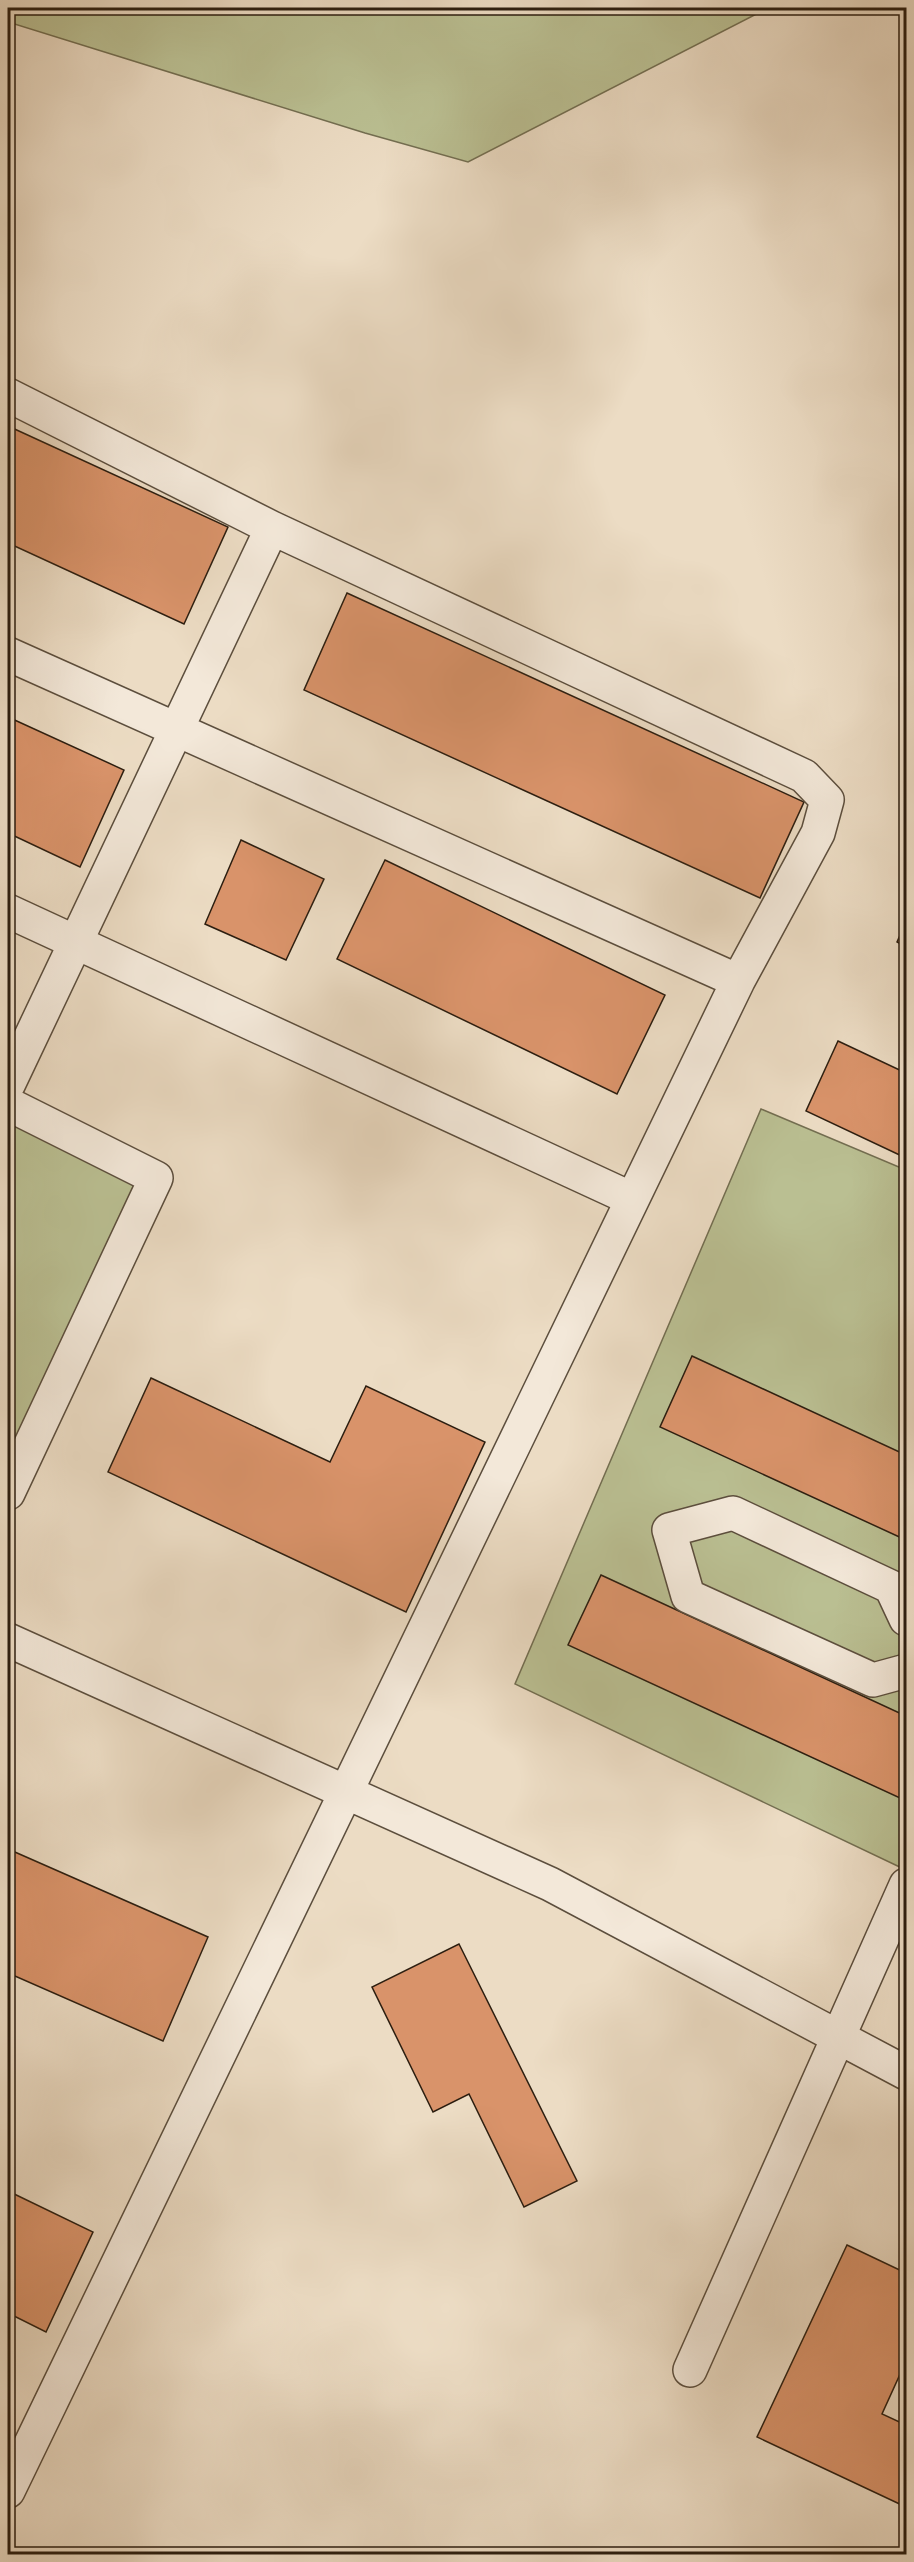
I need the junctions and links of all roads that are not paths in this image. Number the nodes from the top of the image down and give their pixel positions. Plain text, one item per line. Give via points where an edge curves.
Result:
1 (8, 394) edge
2 (272, 528) junction
3 (8, 654) edge
4 (177, 729) junction
5 (8, 911) edge
6 (76, 942) junction
7 (738, 981) junction
8 (8, 1085) edge
9 (8, 1104) edge
10 (632, 1199) junction
11 (8, 1493) edge
12 (906, 1619) edge
13 (8, 1640) edge
14 (906, 1671) edge
15 (347, 1792) junction
16 (906, 1885) edge
17 (838, 2037) junction
18 (906, 2073) edge
19 (690, 2370) dead end
20 (9, 2482) edge

1 - 2 lane
2 - 4 lane
2 - 7 lane via 804,776 827,800 818,833
3 - 4 lane
4 - 6 lane
4 - 7 lane
5 - 6 lane
6 - 8 lane
6 - 10 lane
7 - 10 lane
9 - 11 lane via 156,1178
10 - 15 lane
12 - 14 lane via 891,1587 733,1514 669,1530 688,1596 873,1680
13 - 15 lane
15 - 17 lane via 550,1884
15 - 20 lane
16 - 17 lane
17 - 18 lane
17 - 19 lane

